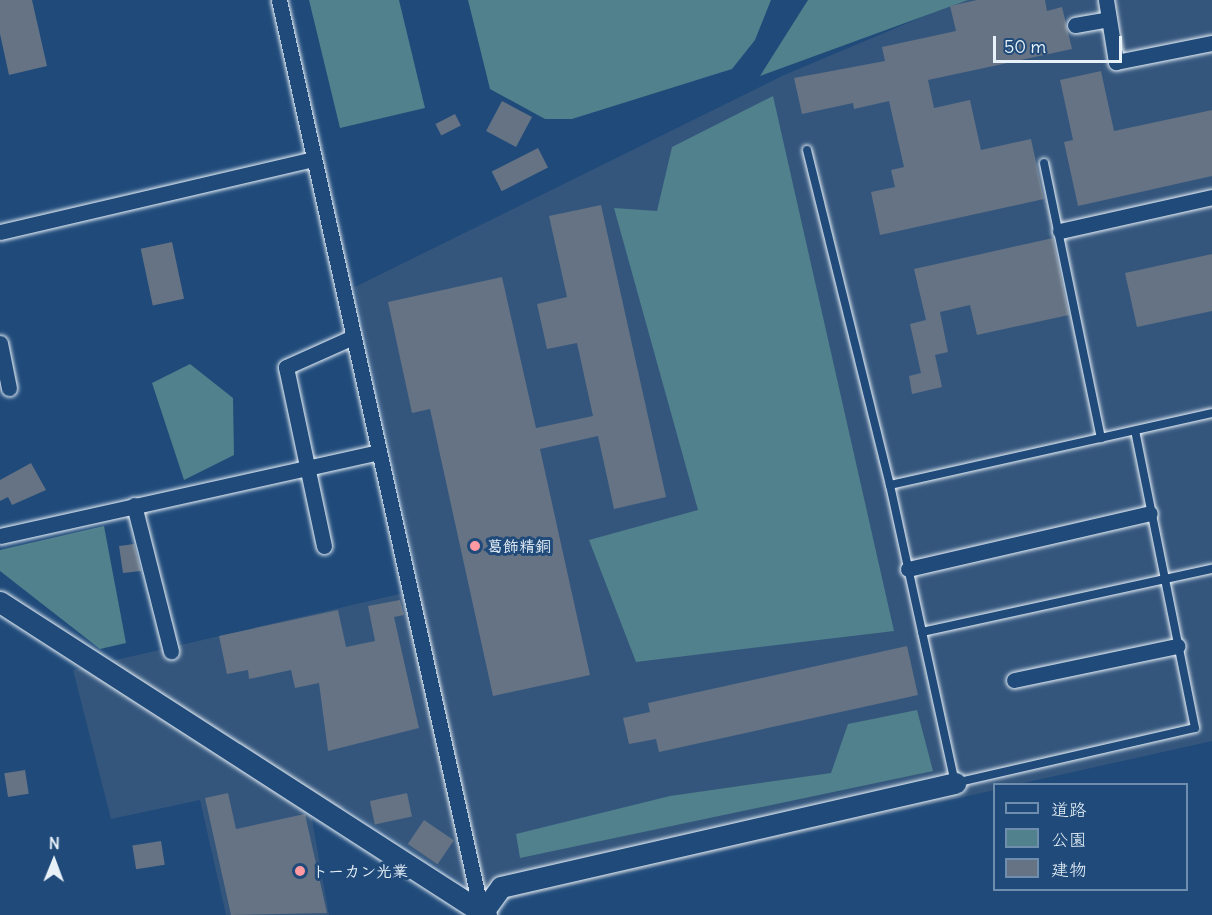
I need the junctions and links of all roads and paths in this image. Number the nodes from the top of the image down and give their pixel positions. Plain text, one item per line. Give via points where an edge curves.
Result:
1 (279, 0) edge
2 (1106, 0) edge
3 (1108, 18) junction
4 (1075, 25) dead end
5 (1212, 43) edge
6 (807, 150) dead end
7 (314, 159) junction
8 (1044, 163) dead end
9 (1212, 197) edge
10 (1060, 231) junction
11 (0, 232) edge
12 (353, 338) junction
13 (0, 343) edge
14 (9, 388) dead end
15 (1212, 413) edge
16 (1135, 430) junction
17 (1101, 438) junction
18 (378, 452) junction
19 (307, 468) junction
20 (890, 485) junction
21 (134, 505) junction
22 (1150, 513) junction
23 (0, 536) edge
24 (324, 546) dead end
25 (908, 569) junction
26 (1212, 569) edge
27 (1163, 580) junction
28 (0, 602) edge
29 (922, 632) junction
30 (1177, 646) junction
31 (171, 651) dead end
32 (1014, 680) dead end
33 (956, 783) junction
34 (483, 914) edge

1 - 7 street
2 - 3 street
3 - 4 street
3 - 5 street via 1116,62
6 - 20 lane
7 - 11 street
7 - 12 street
8 - 10 lane
9 - 10 street
10 - 17 lane
12 - 18 street
12 - 19 street via 286,367
13 - 14 street
15 - 16 lane
16 - 17 lane
16 - 22 lane
17 - 20 lane
18 - 19 street
18 - 34 street
19 - 21 street
19 - 24 street
20 - 25 lane
21 - 23 street
21 - 31 street
22 - 25 street
22 - 27 lane
25 - 29 lane
26 - 27 lane
27 - 29 lane
27 - 30 lane
28 - 34 street
29 - 33 lane
30 - 32 street
30 - 33 lane via 1195,728
33 - 34 street via 501,886

